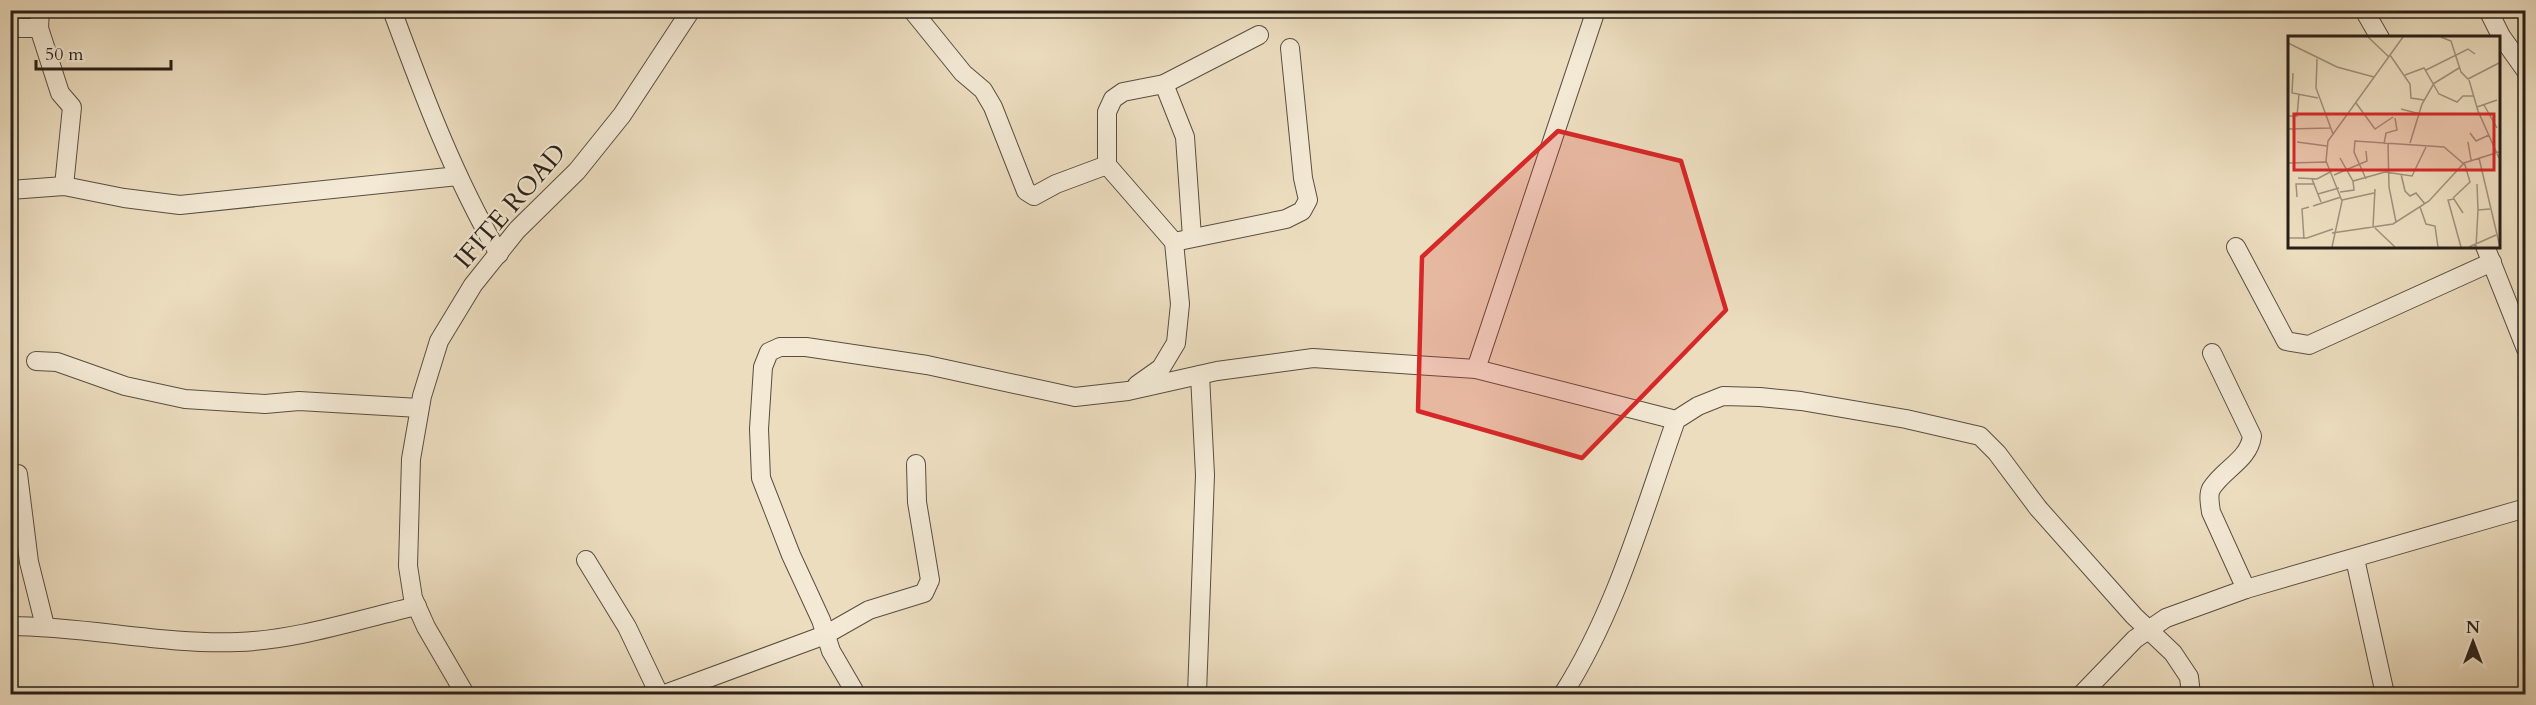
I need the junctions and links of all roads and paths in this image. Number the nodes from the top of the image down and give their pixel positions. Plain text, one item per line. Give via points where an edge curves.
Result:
1 (392, 10) edge
2 (691, 10) edge
3 (912, 10) edge
4 (1596, 10) edge
5 (2364, 10) edge
6 (2488, 10) edge
7 (40, 19) edge
8 (10, 28) edge
9 (1258, 35) dead end
10 (2379, 36) edge
11 (1290, 48) dead end
12 (2526, 71) edge
13 (1164, 84) junction
14 (1107, 165) junction
15 (458, 176) junction
16 (64, 186) junction
17 (10, 190) edge
18 (1192, 237) junction
19 (1173, 242) junction
20 (2236, 247) dead end
21 (498, 254) junction
22 (2489, 254) edge
23 (2526, 349) edge
24 (2212, 353) dead end
25 (36, 361) dead end
26 (1476, 369) junction
27 (1200, 375) junction
28 (1128, 391) junction
29 (419, 408) junction
30 (1676, 420) junction
31 (915, 464) dead end
32 (18, 474) dead end
33 (2526, 508) edge
34 (2355, 559) junction
35 (586, 560) dead end
36 (2246, 589) junction
37 (417, 606) junction
38 (10, 626) edge
39 (45, 626) junction
40 (2148, 631) junction
41 (825, 635) junction
42 (465, 694) edge
43 (659, 694) edge
44 (665, 694) edge
45 (856, 694) edge
46 (1197, 694) edge
47 (1563, 694) edge
48 (2082, 694) edge
49 (2191, 694) edge
50 (2385, 694) edge

1 - 15 street
2 - 21 street, IFITE ROAD via 622,115 577,171
3 - 14 street via 963,73 983,90 1026,191 1034,196
4 - 26 street
5 - 10 street
6 - 12 street
7 - 8 street
7 - 16 street via 60,93 72,108
9 - 13 street
11 - 18 street via 1302,178 1308,200 1302,212 1286,219
13 - 14 street via 1123,92 1113,99 1107,112
13 - 18 street via 1185,137
14 - 19 street
15 - 16 street via 180,205
15 - 21 street
16 - 17 street
18 - 19 street
19 - 28 street via 1180,304 1176,343 1161,368
20 - 22 street via 2286,341 2309,345
21 - 29 street, IFITE ROAD via 473,285 439,341
22 - 23 street
24 - 36 street via 2252,436 2251,447 2210,490 2209,501
25 - 29 street via 57,362 125,386 185,399
26 - 27 street via 1313,358
26 - 30 street
27 - 28 street
27 - 46 street via 1205,475
28 - 41 street via 1075,397 883,358 806,347 780,347 769,352 763,367 759,429 761,478
29 - 37 street, IFITE ROAD via 411,459 408,531 408,566
30 - 40 street via 1723,396 1760,397 1894,417 1980,436 2038,508
30 - 47 street via 1614,594
31 - 41 street via 928,588 869,610
32 - 39 street via 29,562
33 - 34 street
34 - 36 street
34 - 50 street
35 - 43 street via 627,627
36 - 40 street via 2166,618
37 - 39 street via 300,633 239,642
37 - 42 street, IFITE ROAD
38 - 39 street
40 - 48 street via 2135,639
40 - 49 street via 2173,653 2189,677
41 - 44 street
41 - 45 street

